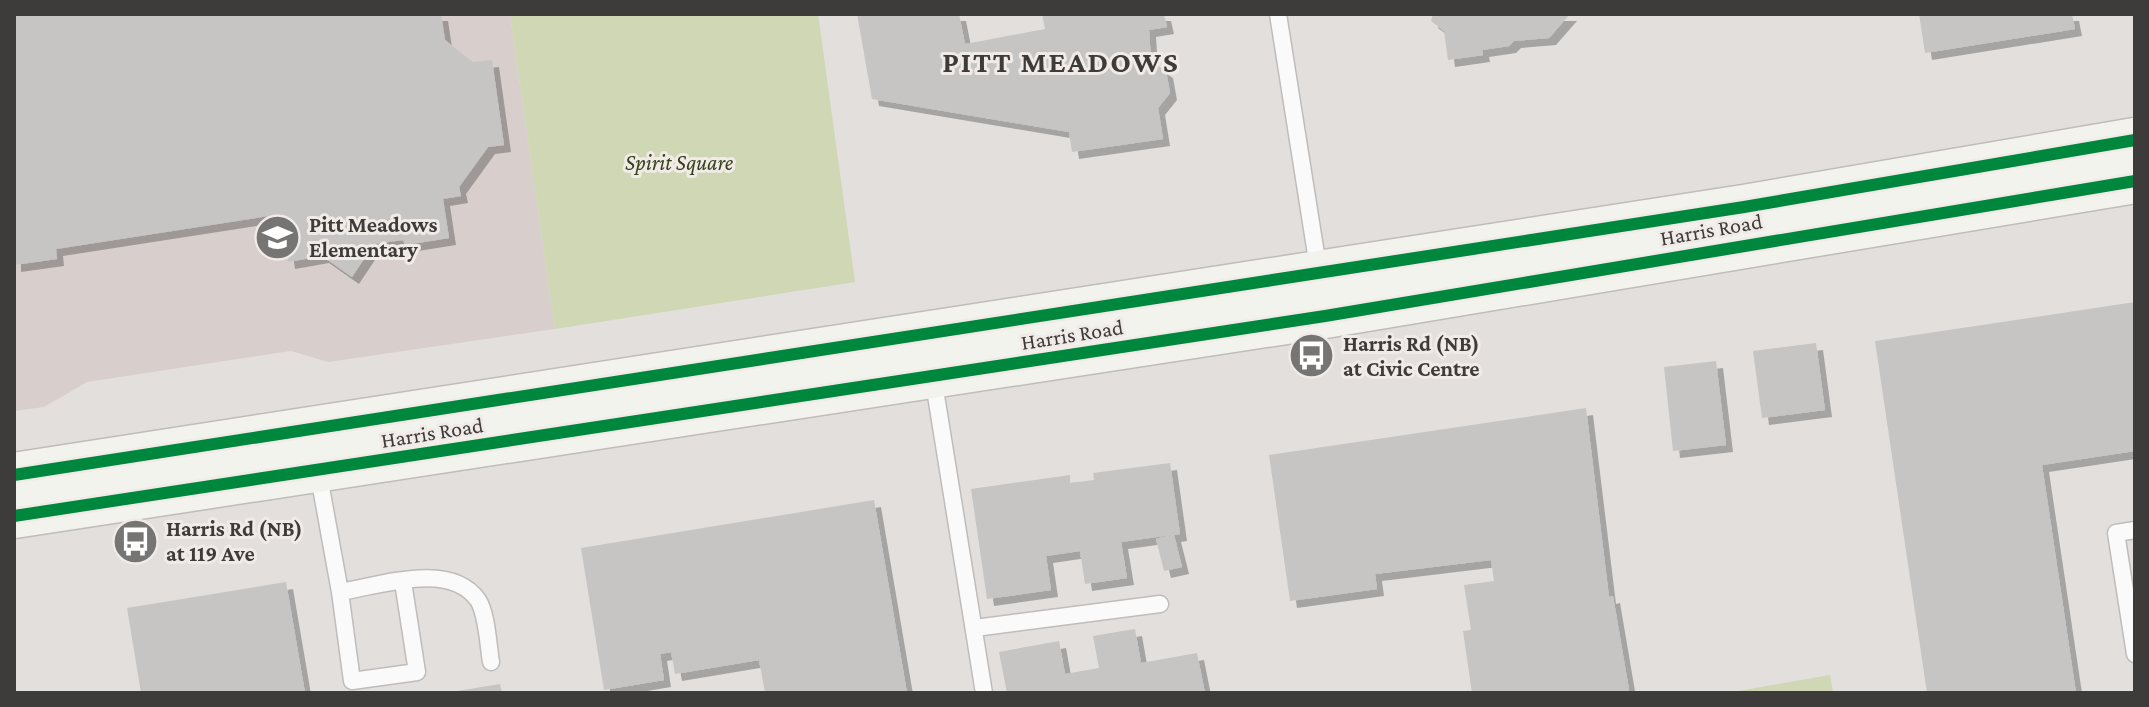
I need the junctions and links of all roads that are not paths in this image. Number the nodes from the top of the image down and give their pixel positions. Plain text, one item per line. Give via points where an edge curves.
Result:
1 (1278, 14) edge
2 (2135, 140) edge
3 (2135, 181) edge
4 (1322, 294) junction
5 (929, 354) junction
6 (318, 469) junction
7 (14, 475) edge
8 (14, 516) edge
9 (2135, 530) edge
10 (403, 582) junction
11 (340, 592) junction
12 (1160, 604) dead end
13 (975, 628) junction
14 (2135, 654) edge
15 (491, 662) dead end
16 (984, 693) edge

1 - 4 lane
2 - 4 main road, Harris Road via 1744,207
3 - 4 main road, Harris Road
4 - 5 main road, Harris Road
5 - 6 main road, Harris Road
5 - 7 main road, Harris Road
5 - 13 lane
6 - 8 main road, Harris Road
6 - 11 lane
9 - 14 lane via 2116,533
10 - 11 lane
10 - 11 lane via 417,672 352,681
10 - 15 lane via 446,579 466,589 479,602
12 - 13 lane
13 - 16 lane

